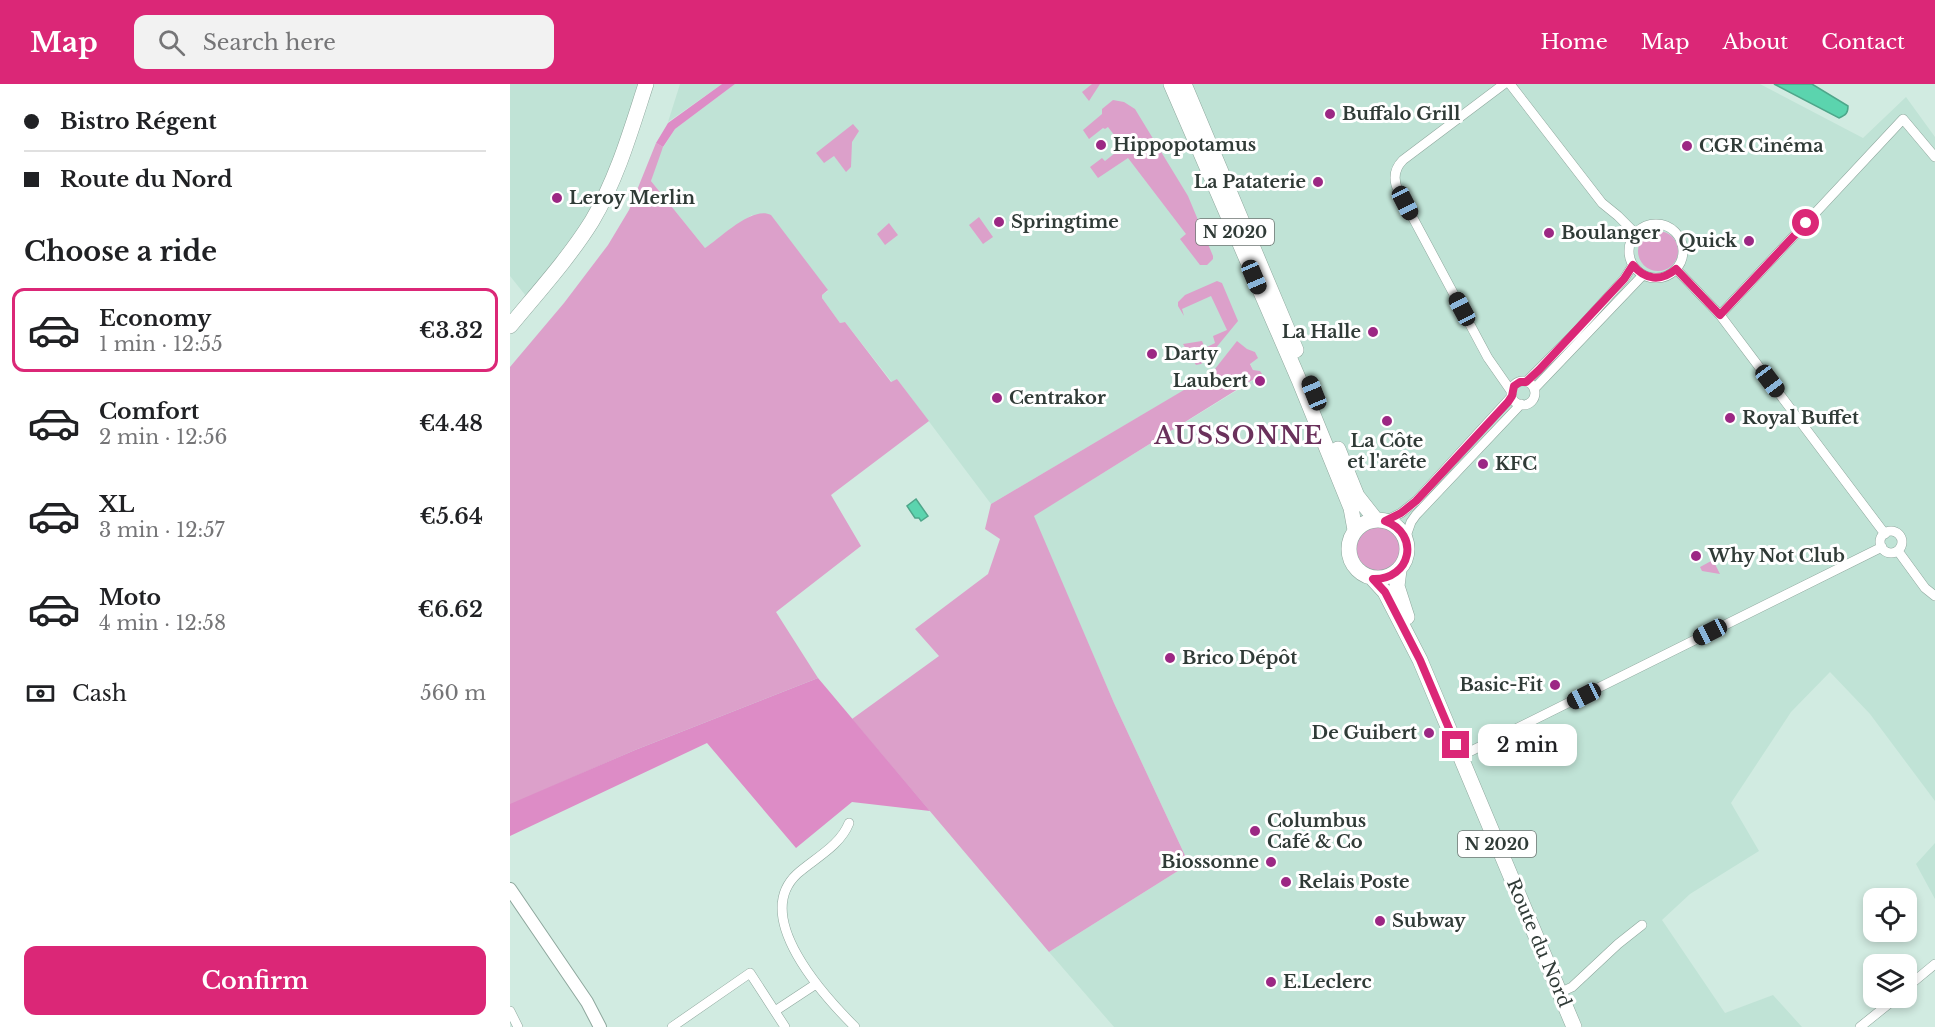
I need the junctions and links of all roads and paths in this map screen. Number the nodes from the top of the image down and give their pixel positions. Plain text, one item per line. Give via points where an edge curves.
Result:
1 (646, 84) edge
2 (1171, 84) edge
3 (1184, 84) edge
4 (1504, 84) edge
5 (1510, 84) edge
6 (1935, 157) edge
7 (1636, 234) junction
8 (1633, 265) junction
9 (1676, 269) junction
10 (1643, 275) junction
11 (1720, 315) junction
12 (510, 326) edge
13 (1494, 366) junction
14 (1523, 382) junction
15 (1534, 389) junction
16 (1512, 393) junction
17 (1521, 404) junction
18 (1381, 520) junction
19 (1355, 530) junction
20 (1885, 534) junction
21 (1405, 539) junction
22 (1882, 547) junction
23 (1898, 551) junction
24 (1399, 570) junction
25 (1373, 579) junction
26 (1935, 596) edge
27 (1420, 660) junction
28 (1461, 756) junction
29 (849, 823) dead end
30 (510, 889) edge
31 (1642, 925) dead end
32 (1935, 964) edge
33 (1917, 979) edge
34 (816, 984) junction
35 (1559, 993) junction
36 (1884, 1008) edge
37 (510, 1011) edge
38 (775, 1011) junction
39 (518, 1027) edge
40 (600, 1027) edge
41 (672, 1027) edge
42 (784, 1027) edge
43 (855, 1027) edge
44 (1574, 1027) edge
45 (1860, 1027) edge

1 - 12 main road via 614,175 592,220
2 - 19 main road, N 2020 via 1299,380 1351,508
3 - 18 main road, N 2020 via 1357,496
4 - 13 street via 1403,160 1394,178
5 - 7 street via 1602,203
6 - 11 street via 1903,119
7 - 8 street via 1629,249
7 - 9 street via 1653,225 1672,230 1683,250
8 - 10 street
8 - 14 street via 1577,331
9 - 10 street via 1664,277
9 - 11 street
10 - 15 street
11 - 20 street
13 - 14 street
13 - 16 street
14 - 15 street
14 - 16 street via 1514,386
15 - 17 street via 1530,402
16 - 17 street
16 - 18 street via 1416,501 1401,513
17 - 21 street via 1416,515
18 - 19 main road
18 - 21 main road via 1397,527
19 - 25 main road via 1348,548 1352,564
20 - 22 street
20 - 23 street via 1893,531 1900,536 1902,544
21 - 24 main road via 1406,559
22 - 23 street via 1889,553
22 - 28 street
23 - 26 street
24 - 25 main road via 1387,578
24 - 27 main road, Route du Nord / N 2020 via 1398,592
25 - 27 main road, Route du Nord / N 2020 via 1385,592
27 - 28 main road, Route du Nord / N 2020
28 - 35 main road, Route du Nord / N 2020
29 - 34 street via 844,835 791,880 782,904 786,934
30 - 40 street
31 - 35 street via 1572,987
32 - 33 street
34 - 38 street
34 - 43 street
35 - 44 main road, Route du Nord / N 2020
36 - 45 street
37 - 39 street
38 - 41 street via 750,973
38 - 42 street

